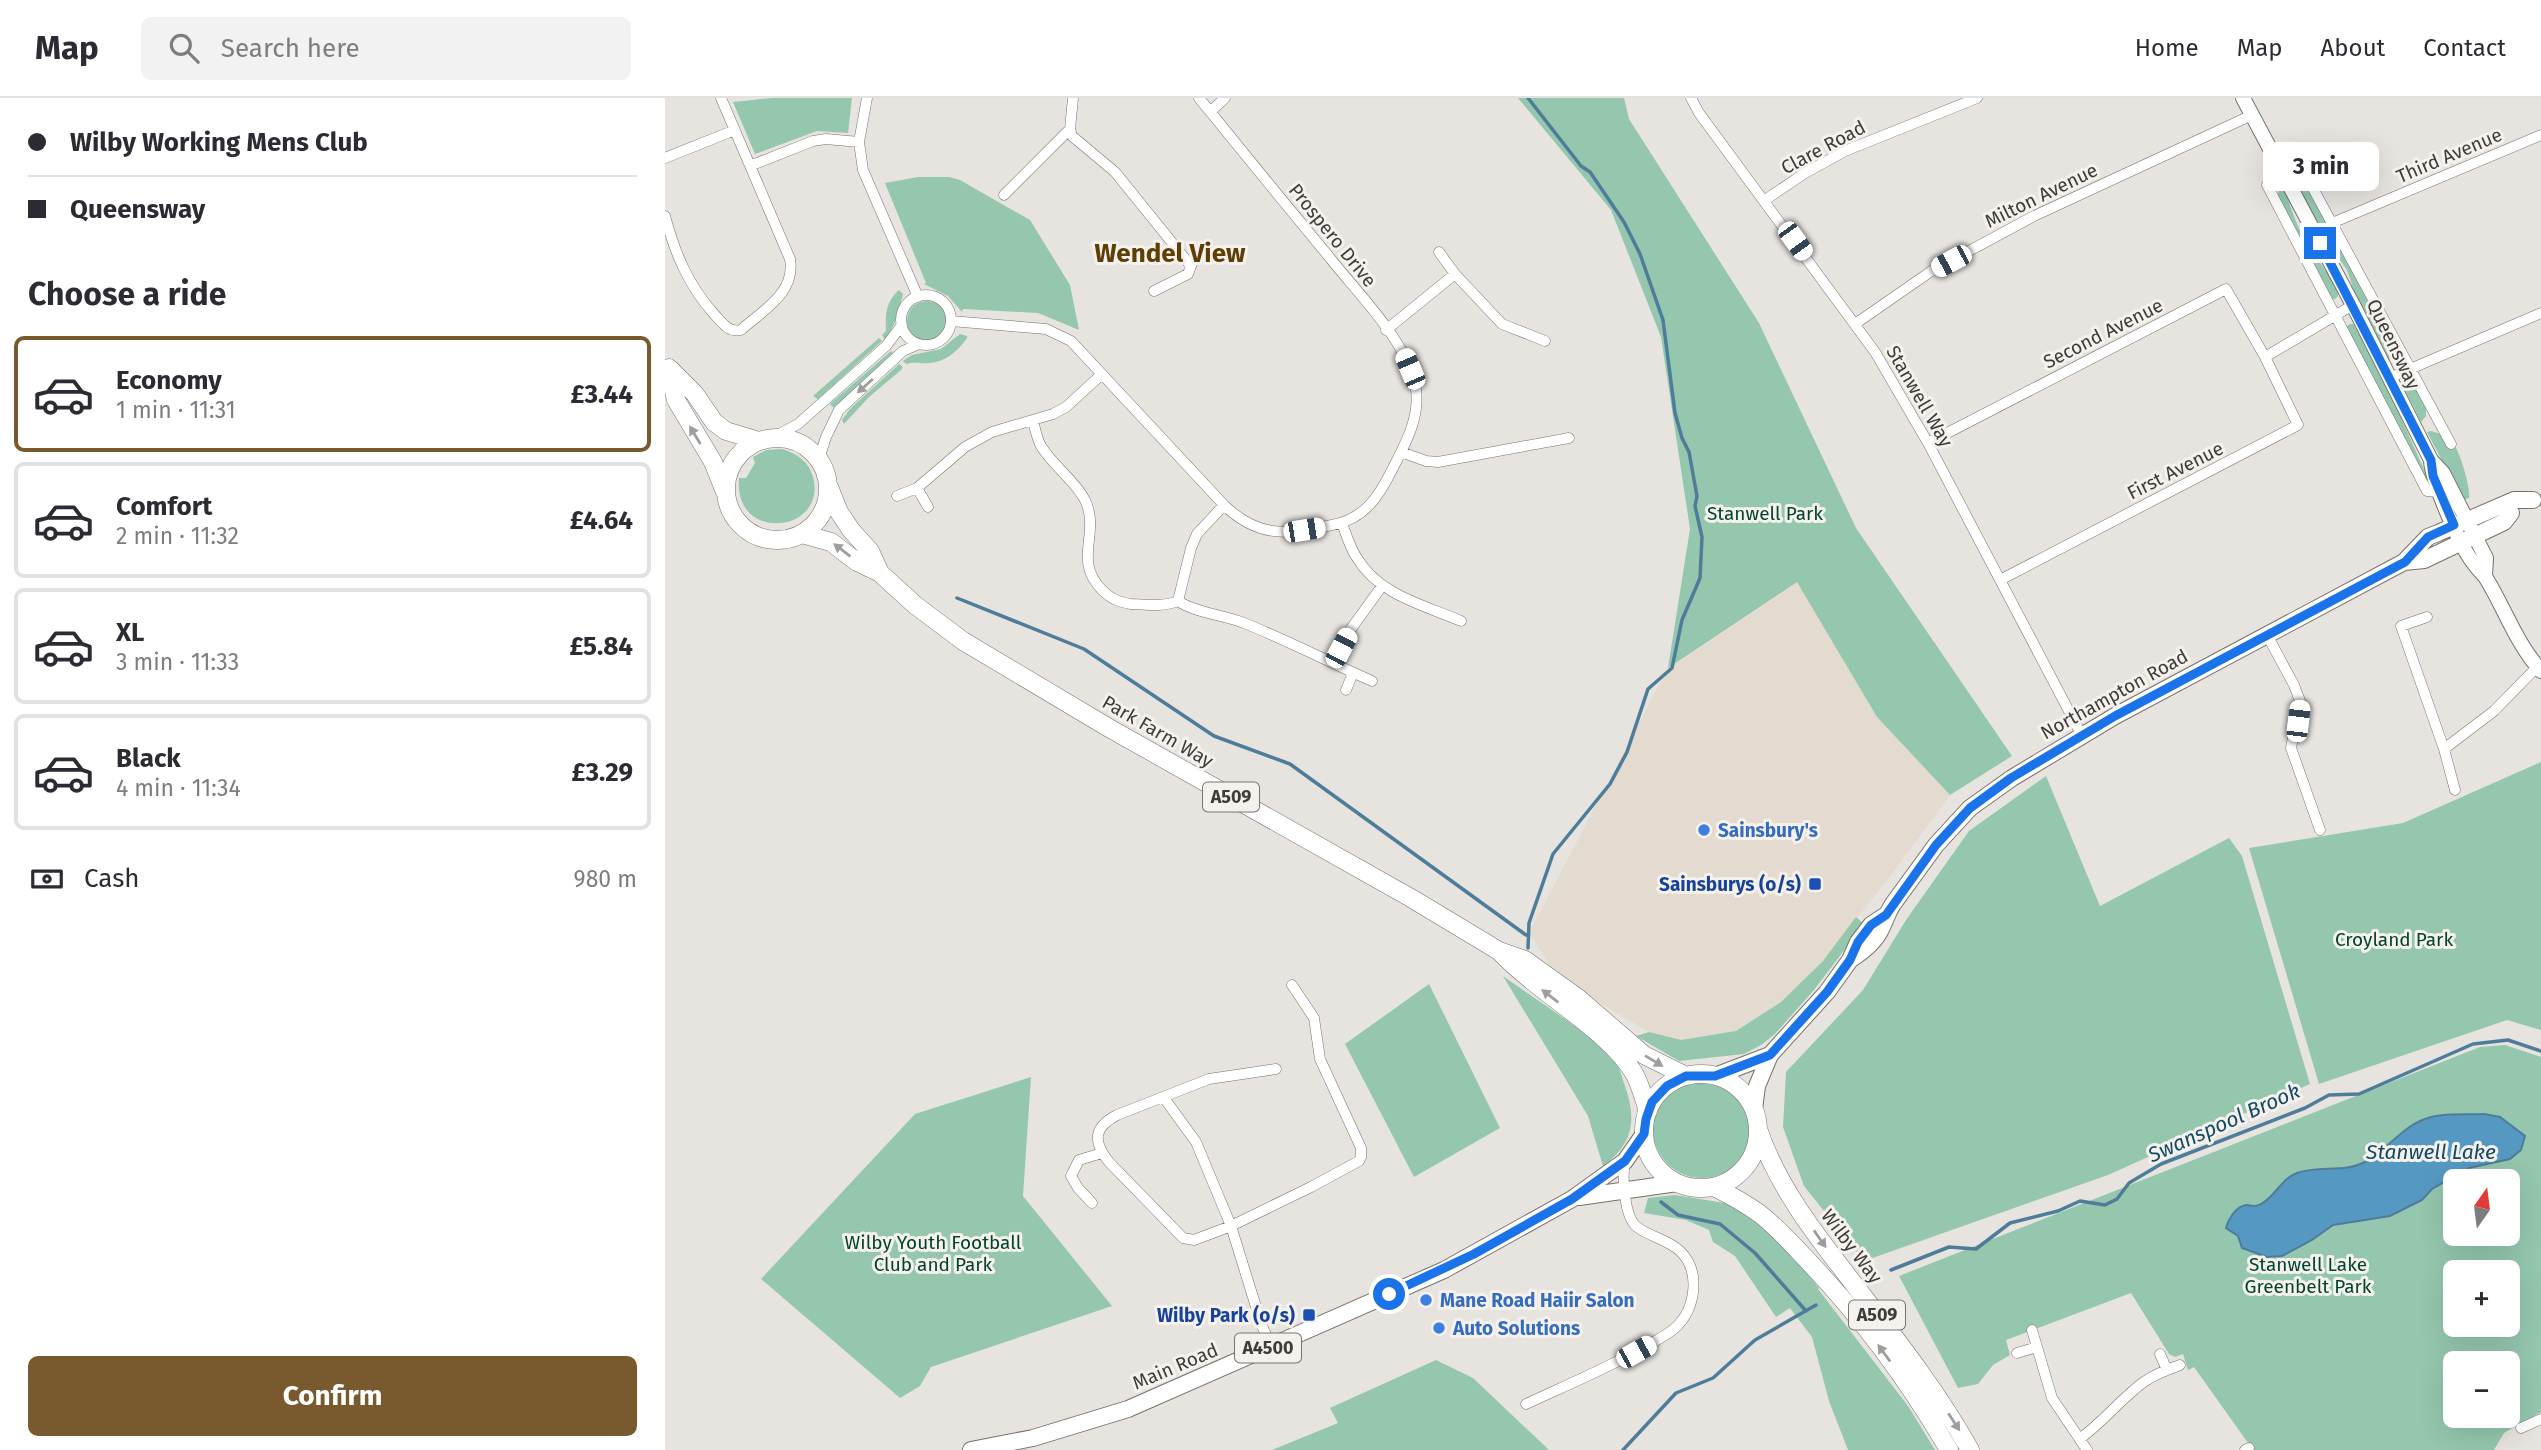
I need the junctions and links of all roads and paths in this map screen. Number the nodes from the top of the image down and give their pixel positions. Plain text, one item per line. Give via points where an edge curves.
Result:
1 (721, 98) edge
2 (867, 98) edge
3 (1073, 98) edge
4 (1199, 98) edge
5 (1225, 98) edge
6 (1691, 98) edge
7 (1977, 98) edge
8 (2243, 98) edge
9 (1210, 111) junction
10 (2252, 115) junction
11 (1070, 129) junction
12 (735, 130) junction
13 (2541, 135) edge
14 (859, 142) junction
15 (665, 158) edge
16 (752, 165) junction
17 (2301, 166) dead end
18 (2267, 185) dead end
19 (1004, 195) dead end
20 (1765, 200) junction
21 (665, 216) edge
22 (2332, 223) junction
23 (1439, 252) dead end
24 (1455, 274) junction
25 (1154, 291) dead end
26 (918, 297) junction
27 (2353, 305) junction
28 (2541, 313) edge
29 (2334, 316) junction
30 (951, 321) junction
31 (1855, 324) junction
32 (902, 326) junction
33 (1386, 330) junction
34 (1545, 341) dead end
35 (919, 344) junction
36 (2265, 357) junction
37 (667, 365) edge
38 (2409, 369) junction
39 (1103, 374) junction
40 (2389, 378) junction
41 (1033, 421) junction
42 (1569, 438) dead end
43 (766, 440) junction
44 (1928, 443) junction
45 (2451, 444) dead end
46 (1401, 452) junction
47 (819, 459) junction
48 (2431, 460) junction
49 (829, 487) junction
50 (916, 488) junction
51 (2439, 492) junction
52 (726, 495) junction
53 (897, 496) dead end
54 (2537, 498) edge
55 (1224, 505) junction
56 (928, 507) dead end
57 (1342, 523) junction
58 (2465, 530) junction
59 (803, 534) junction
60 (2405, 562) junction
61 (880, 573) junction
62 (2000, 580) junction
63 (1383, 586) junction
64 (1178, 601) junction
65 (2427, 617) dead end
66 (1461, 621) dead end
67 (2267, 635) junction
68 (1333, 663) junction
69 (2539, 669) edge
70 (1353, 673) junction
71 (1372, 681) dead end
72 (1346, 690) dead end
73 (2081, 734) junction
74 (2444, 750) junction
75 (2455, 790) dead end
76 (2320, 830) dead end
77 (1499, 951) junction
78 (1292, 985) dead end
79 (1770, 1055) junction
80 (1276, 1069) dead end
81 (1686, 1076) junction
82 (1715, 1076) junction
83 (1164, 1098) junction
84 (1754, 1110) junction
85 (1648, 1111) junction
86 (1758, 1129) junction
87 (1644, 1134) junction
88 (1102, 1153) junction
89 (1625, 1161) junction
90 (1677, 1183) junction
91 (1714, 1187) junction
92 (1625, 1189) junction
93 (1572, 1199) junction
94 (1092, 1203) dead end
95 (1231, 1226) junction
96 (2032, 1330) dead end
97 (1271, 1347) junction
98 (2037, 1347) junction
99 (2017, 1353) dead end
100 (2160, 1354) dead end
101 (2180, 1365) dead end
102 (2167, 1370) junction
103 (1526, 1404) dead end
104 (2541, 1419) edge
105 (2521, 1428) dead end
106 (2081, 1438) junction
107 (971, 1450) edge
108 (1949, 1450) edge
109 (1970, 1450) edge
110 (2087, 1450) edge

1 - 12 street
2 - 14 street
3 - 11 street
4 - 9 street, Prospero Drive
5 - 9 street
6 - 20 street, Stanwell Way
7 - 20 street, Clare Road via 1845,151
8 - 10 street, Queensway
9 - 33 street, Prospero Drive
10 - 27 street, Queensway
10 - 31 street, Milton Avenue via 2034,216 1930,272
11 - 19 street
11 - 25 street via 1078,143 1115,172 1191,267 1186,276
12 - 15 street
12 - 16 street
13 - 22 street, Third Avenue
14 - 16 street via 813,141
14 - 26 street via 863,170
16 - 21 street via 791,268 784,292 741,330 727,328 699,297 673,247
17 - 22 street
18 - 29 street, Queensway
20 - 31 street, Stanwell Way
22 - 38 street
23 - 24 street
24 - 33 street
24 - 34 street via 1502,324
26 - 30 street via 941,300
26 - 32 street via 905,308
27 - 29 street
27 - 40 street, Queensway
28 - 38 street
29 - 36 street
29 - 51 street, Queensway via 2427,491
30 - 35 street via 948,333 938,342
30 - 39 street via 1046,329 1071,341
31 - 44 street, Stanwell Way
32 - 35 street
32 - 43 street via 886,346 798,424
33 - 46 street, Prospero Drive via 1405,356 1416,391 1417,406
35 -> 47 street via 903,351 839,410
36 - 44 street, Second Avenue via 2226,289
36 - 62 street, First Avenue via 2298,425
37 - 43 highway via 714,422 726,431
52 -> 37 highway via 676,400
38 - 40 street
38 - 45 street
39 - 41 street via 1066,407
39 - 55 street
40 - 48 street, Queensway
41 - 50 street via 992,432 965,447
41 - 64 street via 1040,445 1086,502 1087,566 1093,580 1121,602
42 - 46 street via 1439,462
43 - 47 highway via 799,442
43 - 52 highway via 747,447 730,468
44 - 62 street, Stanwell Way
46 - 57 street via 1369,507
47 - 49 highway
48 - 51 street, Queensway
48 - 58 street, Queensway via 2443,473
49 - 59 highway via 822,514
49 - 61 highway, Park Farm Way / A509 via 839,512 870,551
50 - 53 street
50 - 56 street
51 - 58 street, Queensway
52 - 59 highway via 737,521 761,538 782,540
54 - 58 main road, Northampton Road via 2514,500
54 - 58 main road, Northampton Road via 2504,522
55 - 57 street via 1243,522 1270,532
55 - 64 street via 1197,534
57 - 63 street via 1355,556
58 - 60 main road, Northampton Road via 2424,560
58 - 60 main road, Northampton Road via 2428,537
58 - 69 street via 2486,558 2485,576 2521,645
61 -> 59 highway, Park Farm Way / A509 via 831,542
60 - 67 main road, Northampton Road
61 - 77 highway, Park Farm Way / A509 via 915,605 997,662
62 - 73 street, Stanwell Way
63 - 66 street
63 - 68 street
64 - 68 street via 1221,614
65 - 74 street via 2401,626
67 - 73 main road, Northampton Road
67 - 76 street via 2300,701 2291,748
68 - 70 street
69 - 74 street
70 - 71 street
70 - 72 street
73 - 79 main road, Northampton Road via 1970,808 1936,845 1868,948 1850,960
74 - 75 street
77 -> 81 highway, Park Farm Way / A509 via 1525,960 1644,1055
85 -> 77 highway, Park Farm Way / A509 via 1634,1073 1619,1054
78 - 95 street via 1314,1018 1320,1059 1359,1142 1361,1157
79 - 82 main road, Northampton Road
79 - 84 main road, Northampton Road via 1757,1086
80 - 83 street via 1209,1079
81 - 82 highway
81 - 85 highway via 1659,1093
82 - 84 highway via 1734,1085
83 - 88 street via 1104,1122 1098,1133
83 - 95 street via 1196,1142
84 - 86 highway
85 - 87 highway
86 - 91 highway via 1750,1162 1734,1178
86 -> 109 highway, Wilby Way / A509 via 1767,1155 1800,1211 1927,1382
87 - 89 main road, Main Road / A4500
87 - 90 highway via 1654,1163
88 - 94 street via 1079,1160 1071,1175
88 - 95 street via 1183,1238 1194,1240
89 - 92 street
89 - 93 main road, Main Road / A4500
90 - 91 highway
90 - 92 main road, Main Road / A4500
108 -> 91 highway, Wilby Way / A509 via 1879,1346 1820,1273 1758,1212
92 - 93 main road, Main Road / A4500
92 - 103 street via 1633,1223 1674,1246 1689,1264 1694,1287 1687,1313 1677,1327 1621,1360
93 - 97 main road, Main Road / A4500 via 1444,1270
95 - 97 street
96 - 98 street
97 - 107 main road, Main Road / A4500 via 1111,1415
98 - 99 street
98 - 106 street via 2052,1398
100 - 102 street
101 - 102 street
102 - 106 street via 2135,1388
104 - 105 street
106 - 110 street

